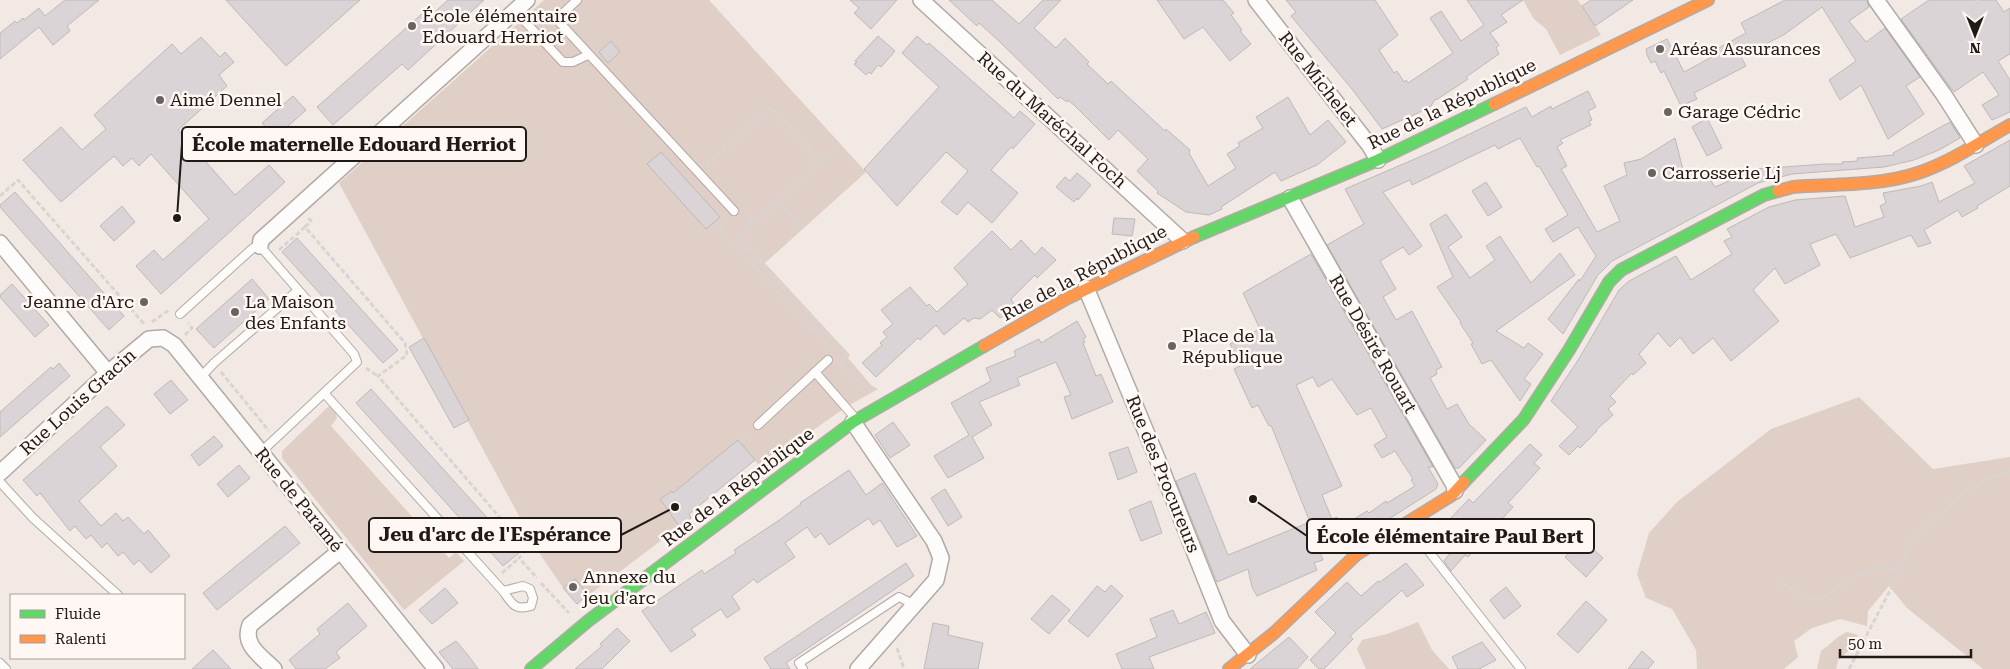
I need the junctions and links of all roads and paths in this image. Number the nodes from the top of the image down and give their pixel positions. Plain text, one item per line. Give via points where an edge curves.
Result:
1 (527, 0) edge
2 (577, 0) edge
3 (921, 0) edge
4 (1256, 0) edge
5 (1708, 0) edge
6 (1876, 0) edge
7 (515, 11) junction
8 (588, 54) junction
9 (2010, 125) edge
10 (1976, 145) junction
11 (834, 150) dead end
12 (1378, 160) junction
13 (821, 162) junction
14 (704, 168) dead end
15 (0, 196) edge
16 (1290, 198) junction
17 (778, 202) junction
18 (738, 211) junction
19 (311, 221) dead end
20 (754, 224) junction
21 (800, 226) dead end
22 (305, 227) junction
23 (1182, 241) junction
24 (0, 243) edge
25 (260, 246) junction
26 (270, 259) junction
27 (1086, 288) junction
28 (298, 291) junction
29 (180, 314) junction
30 (158, 337) joint
31 (174, 345) junction
32 (828, 360) joint
33 (214, 364) junction
34 (815, 372) junction
35 (108, 373) junction
36 (200, 378) junction
37 (324, 393) junction
38 (869, 394) dead end
39 (855, 421) junction
40 (758, 425) dead end
41 (276, 438) junction
42 (261, 452) junction
43 (2010, 471) edge
44 (0, 473) edge
45 (0, 482) edge
46 (1455, 491) junction
47 (1409, 522) junction
48 (340, 551) junction
49 (519, 558) junction
50 (1899, 571) junction
51 (494, 580) junction
52 (1776, 581) dead end
53 (504, 591) dead end
54 (117, 594) edge
55 (913, 604) junction
56 (581, 627) junction
57 (1248, 655) junction
58 (0, 663) edge
59 (6, 669) edge
60 (274, 669) edge
61 (436, 669) edge
62 (531, 669) edge
63 (803, 669) edge
64 (858, 669) edge
65 (1229, 669) edge
66 (1521, 669) edge
67 (1849, 669) edge

1 - 7 street
2 - 8 lane via 559,17 560,24
3 - 23 street, Rue du Maréchal Foch
4 - 12 street, Rue Michelet
5 - 12 street, Rue de la République
6 - 10 street
7 - 8 lane via 563,62 573,62
7 - 25 street via 261,240
8 - 18 lane
9 - 10 street
10 - 46 street via 1918,173 1886,180 1793,187 1764,195 1621,270 1609,282 1524,419
11 - 13 path
12 - 16 street, Rue de la République
13 - 14 path via 770,107
13 - 17 path
15 - 29 path via 18,180 147,327 168,310
16 - 23 street, Rue de la République
16 - 46 street, Rue Désiré Rouart
17 - 20 path
17 - 21 path
18 - 20 path
18 - 32 path via 718,228 835,353
19 - 22 path
20 - 38 path via 739,238 846,355 840,362
22 - 26 path
22 - 49 path via 405,343 407,355 378,376 527,549
23 - 27 street, Rue de la République
24 - 35 street
25 - 26 lane
25 - 29 lane
26 - 28 lane
27 - 39 street, Rue de la République
27 - 57 street, Rue des Procureurs via 1222,621
28 - 33 lane
28 - 37 lane via 354,354 357,362
29 - 31 path via 192,328
30 - 31 street, Rue de Paramé
30 - 35 street, Rue Louis Gracin via 149,339
31 - 36 street, Rue de Paramé
32 - 34 lane
33 - 36 lane
33 - 41 path
34 - 39 lane
34 - 40 lane
35 - 44 street, Rue Louis Gracin
36 - 42 street, Rue de Paramé
37 - 41 lane
37 - 51 lane
39 - 55 street via 939,551 941,558 936,580
39 - 56 street, Rue de la République
41 - 42 lane
42 - 48 street, Rue de Paramé
43 - 50 path via 1983,480 1968,490 1913,538
45 - 54 lane via 33,518
46 - 47 street
47 - 57 street via 1357,554
47 - 66 lane
48 - 60 street via 250,625 248,642
48 - 61 street, Rue de Paramé
49 - 51 path
49 - 56 path
50 - 52 path via 1880,567 1857,575 1823,598 1810,598
50 - 67 path
51 - 53 lane
55 - 63 lane via 899,597 799,663
55 - 64 street
56 - 62 street, Rue de la République
57 - 65 street
58 - 59 lane

